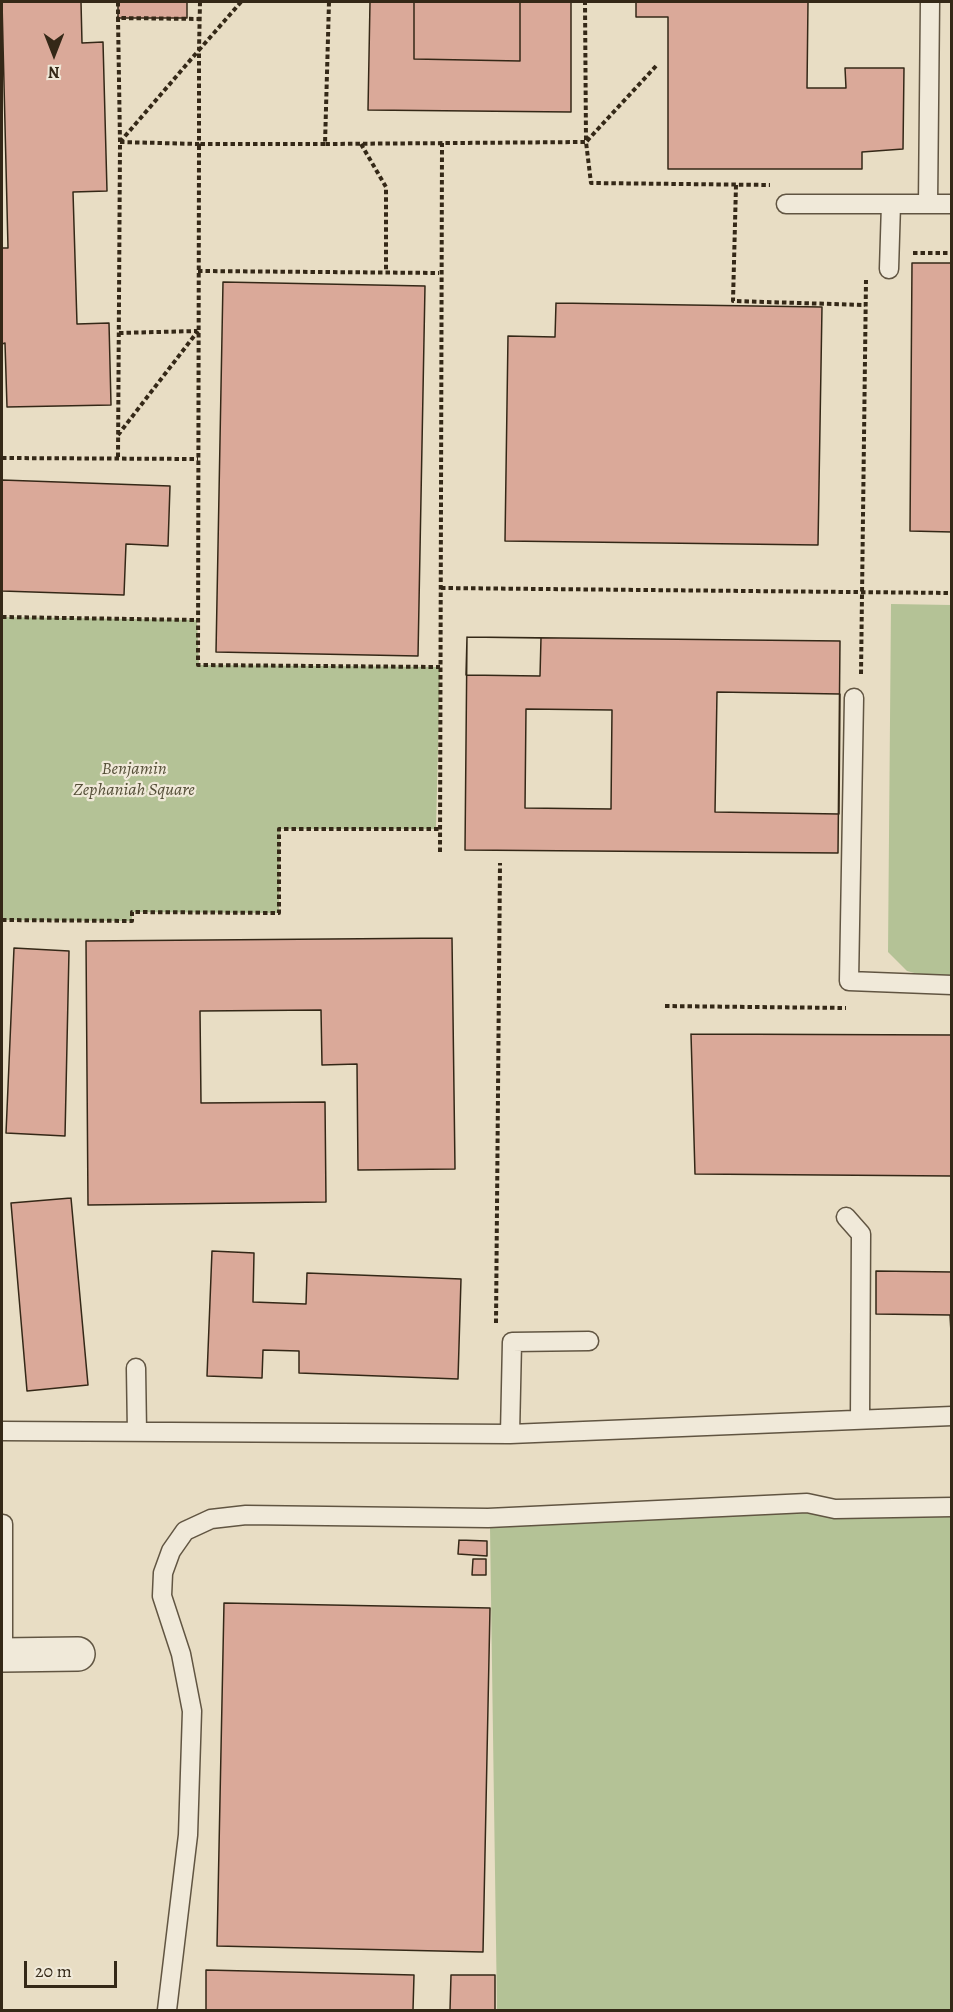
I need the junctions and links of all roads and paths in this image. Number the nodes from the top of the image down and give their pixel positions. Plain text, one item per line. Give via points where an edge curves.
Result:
1 (118, 2) edge
2 (200, 2) edge
3 (241, 2) edge
4 (329, 2) edge
5 (585, 2) edge
6 (930, 2) edge
7 (118, 18) junction
8 (200, 19) junction
9 (199, 50) junction
10 (656, 66) dead end
11 (120, 142) junction
12 (586, 142) junction
13 (442, 143) junction
14 (199, 144) junction
15 (325, 144) junction
16 (361, 144) junction
17 (736, 185) junction
18 (772, 185) dead end
19 (786, 204) dead end
20 (891, 204) junction
21 (928, 204) junction
22 (951, 204) edge
23 (905, 253) dead end
24 (951, 253) edge
25 (889, 269) dead end
26 (198, 271) junction
27 (386, 272) junction
28 (440, 273) junction
29 (866, 274) dead end
30 (865, 305) junction
31 (198, 331) junction
32 (119, 333) junction
33 (118, 435) junction
34 (2, 458) edge
35 (118, 458) junction
36 (198, 459) junction
37 (441, 588) junction
38 (863, 592) junction
39 (951, 593) edge
40 (2, 617) edge
41 (197, 620) junction
42 (440, 667) junction
43 (854, 698) dead end
44 (440, 829) junction
45 (440, 852) dead end
46 (500, 863) dead end
47 (2, 920) edge
48 (951, 985) edge
49 (665, 1006) dead end
50 (853, 1008) dead end
51 (846, 1217) dead end
52 (496, 1334) dead end
53 (589, 1341) dead end
54 (136, 1368) dead end
55 (951, 1416) edge
56 (860, 1419) junction
57 (2, 1431) edge
58 (137, 1432) junction
59 (510, 1434) junction
60 (951, 1508) edge
61 (3, 1524) edge
62 (78, 1653) dead end
63 (2, 1655) edge
64 (167, 2010) edge

1 - 7 path
2 - 8 path
3 - 9 path
4 - 15 path
5 - 12 path
6 - 21 lane
7 - 8 path
7 - 11 path
8 - 9 path
9 - 11 path
9 - 14 path
10 - 12 path
11 - 14 path
11 - 32 path
12 - 13 path
12 - 17 path via 591,183
13 - 16 path
13 - 28 path
14 - 15 path
14 - 26 path
15 - 16 path
16 - 27 path via 386,187
17 - 18 path
17 - 30 path via 734,301
19 - 20 lane
20 - 21 lane
20 - 25 lane
21 - 22 lane
23 - 24 path
26 - 27 path
26 - 31 path
27 - 28 path
28 - 37 path
29 - 30 path
30 - 38 path
31 - 32 path
31 - 33 path
31 - 36 path
32 - 33 path
33 - 35 path
34 - 35 path
35 - 36 path
36 - 41 path
37 - 38 path
37 - 42 path
38 - 39 path
40 - 41 path
41 - 42 path via 198,665
42 - 44 path
43 - 48 lane via 849,981
44 - 45 path
44 - 47 path via 279,829 279,913 132,912 132,921
46 - 52 path
49 - 50 path
51 - 56 lane via 861,1234
53 - 59 lane via 512,1342
54 - 58 lane
55 - 56 lane
56 - 59 lane
57 - 58 lane
58 - 59 lane
60 - 64 lane via 836,1509 807,1503 488,1518 246,1515 211,1519 185,1531 171,1551 163,1573 162,1596 181,1654 192,1711 188,1834
61 - 63 lane
62 - 63 street

